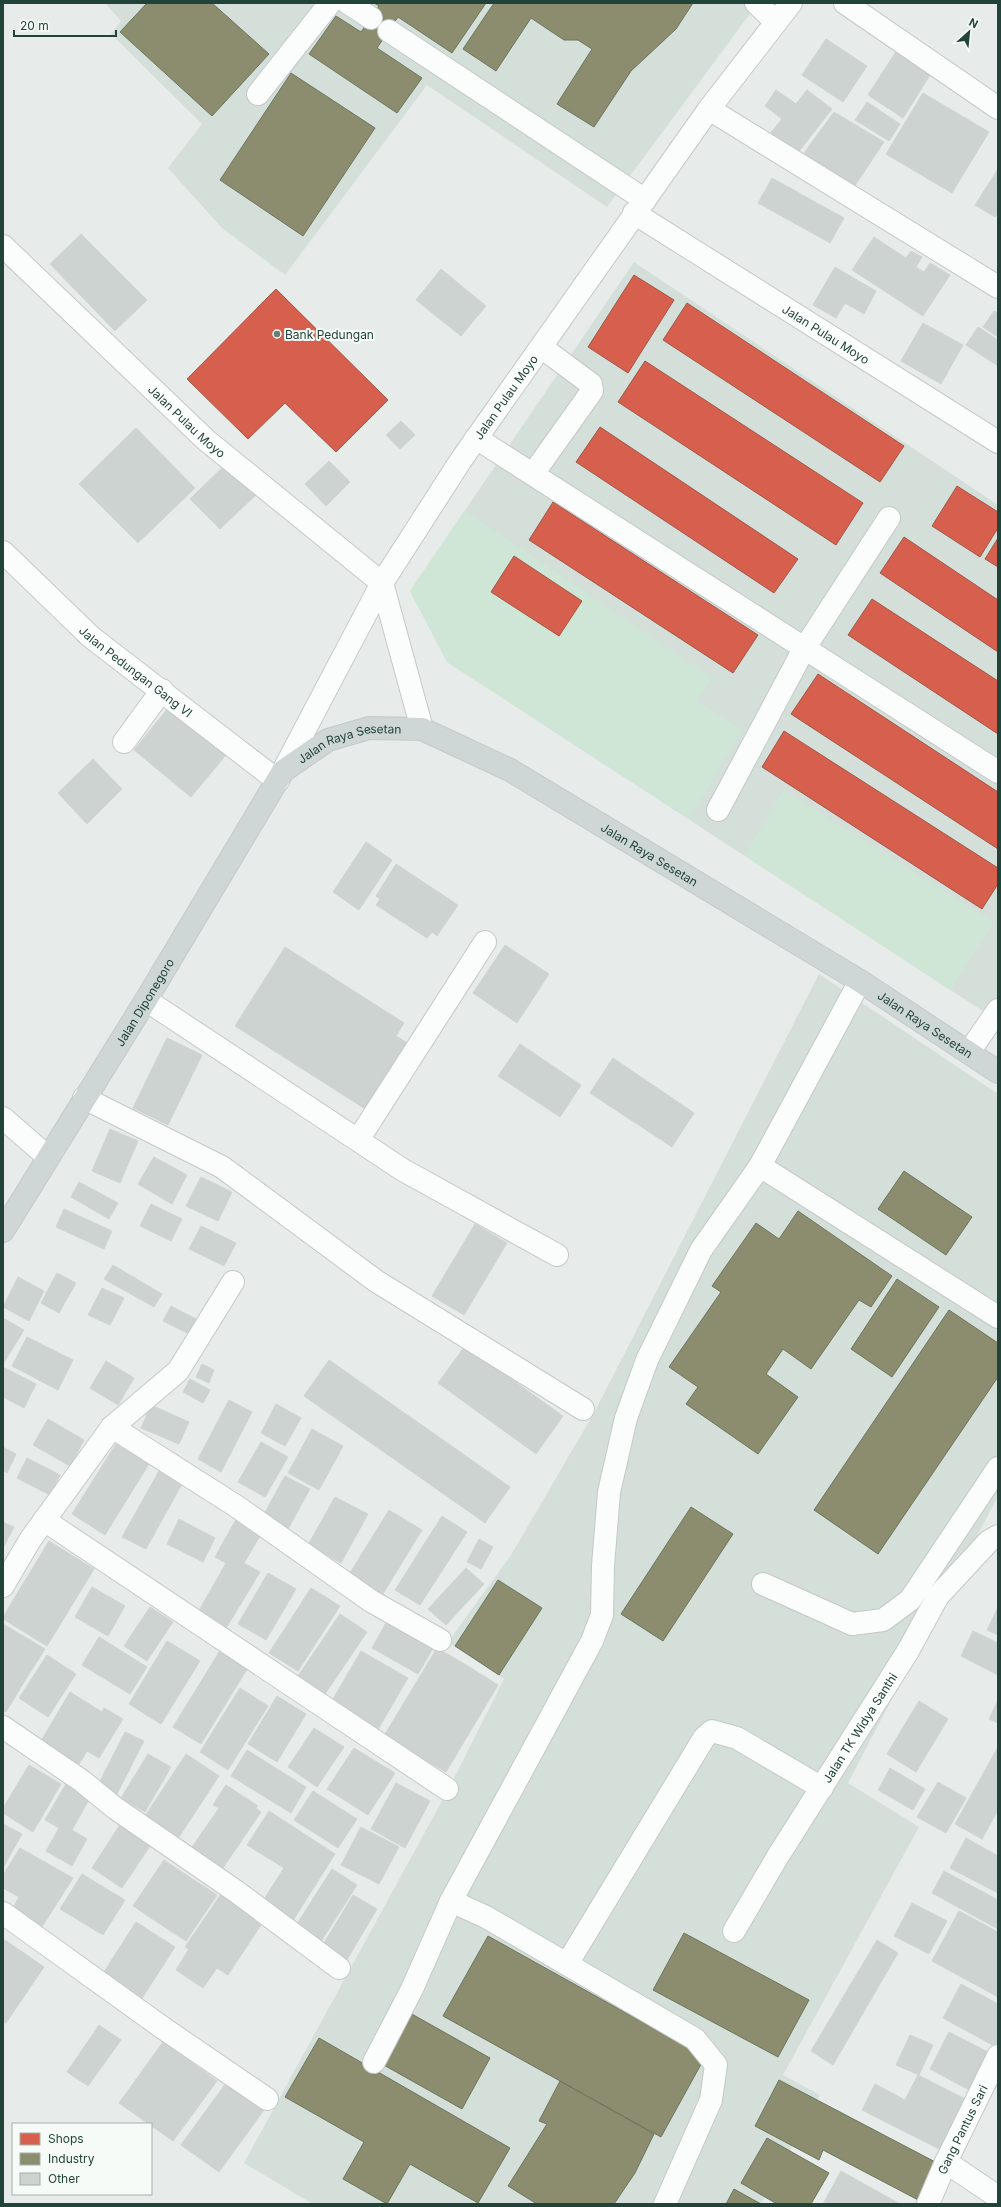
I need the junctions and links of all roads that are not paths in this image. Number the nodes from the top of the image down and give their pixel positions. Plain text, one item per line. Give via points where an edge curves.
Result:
1 (330, 3) edge
2 (348, 3) edge
3 (756, 3) edge
4 (791, 3) edge
5 (845, 3) edge
6 (371, 18) dead end
7 (776, 22) junction
8 (390, 31) dead end
9 (258, 94) dead end
10 (998, 108) edge
11 (709, 109) junction
12 (640, 206) junction
13 (3, 246) edge
14 (998, 287) edge
15 (541, 347) junction
16 (476, 438) junction
17 (998, 442) edge
18 (533, 474) junction
19 (889, 518) dead end
20 (3, 552) edge
21 (382, 583) junction
22 (804, 649) junction
23 (162, 690) junction
24 (422, 729) junction
25 (124, 742) dead end
26 (998, 772) edge
27 (281, 776) junction
28 (718, 810) dead end
29 (485, 942) dead end
30 (860, 981) junction
31 (146, 1000) junction
32 (998, 1010) edge
33 (969, 1052) junction
34 (998, 1072) edge
35 (84, 1098) junction
36 (3, 1118) edge
37 (358, 1140) junction
38 (48, 1157) junction
39 (760, 1166) junction
40 (3, 1231) edge
41 (557, 1255) dead end
42 (233, 1282) dead end
43 (998, 1316) edge
44 (583, 1410) dead end
45 (112, 1427) junction
46 (998, 1468) edge
47 (44, 1520) junction
48 (998, 1536) edge
49 (763, 1584) dead end
50 (3, 1586) edge
51 (440, 1640) dead end
52 (3, 1728) edge
53 (822, 1788) junction
54 (447, 1789) dead end
55 (451, 1901) junction
56 (3, 1913) edge
57 (734, 1931) dead end
58 (568, 1964) junction
59 (339, 1968) dead end
60 (998, 2056) edge
61 (374, 2062) dead end
62 (266, 2099) dead end
63 (946, 2162) junction
64 (998, 2197) edge
65 (665, 2204) edge
66 (928, 2204) edge

1 - 9 street
2 - 6 street
3 - 7 street
4 - 7 street, Jalan Pulau Moyo
5 - 10 street
7 - 11 street, Jalan Pulau Moyo
8 - 12 street
11 - 12 street, Jalan Pulau Moyo
11 - 14 street
12 - 15 street, Jalan Pulau Moyo
12 - 17 street, Jalan Pulau Moyo
13 - 21 street, Jalan Pulau Moyo via 206,440
15 - 16 street, Jalan Pulau Moyo
15 - 18 street via 591,384 592,391
16 - 18 street
16 - 21 street, Jalan Pulau Moyo
18 - 22 street
19 - 22 street
20 - 23 street, Jalan Pedungan Gang VI via 91,637
21 - 24 street
21 - 27 street, Jalan Pulau Moyo
22 - 26 street
22 - 28 street
23 - 25 street
23 - 27 street, Jalan Pedungan Gang VI
24 - 27 main road, Jalan Raya Sesetan via 369,728 328,740
24 - 30 main road, Jalan Raya Sesetan via 510,770
27 - 31 main road, Jalan Diponegoro
29 - 37 street
30 - 33 main road, Jalan Raya Sesetan
30 - 39 street
31 - 35 main road, Jalan Diponegoro
31 - 37 street
32 - 33 street
33 - 34 main road, Jalan Raya Sesetan
35 - 38 main road, Jalan Diponegoro
35 - 44 street via 222,1167 376,1281
36 - 38 street
37 - 41 street via 404,1170
38 - 40 main road, Jalan Diponegoro
39 - 43 street
39 - 55 street via 701,1250 647,1360 626,1418 609,1492 602,1615 592,1641
42 - 45 street via 178,1371
45 - 47 street
45 - 51 street via 236,1506 371,1601
46 - 49 street via 910,1600 883,1620 852,1624
47 - 50 street
47 - 54 street
48 - 53 street, Jalan TK Widya Santhi via 989,1541 938,1596 908,1651
52 - 59 street via 82,1781 121,1812 237,1892
53 - 57 street, Jalan TK Widya Santhi
53 - 58 street via 736,1738 712,1731 704,1738
55 - 58 street via 486,1916
55 - 61 street via 412,1989
56 - 62 street
58 - 65 street via 695,2039 716,2065 711,2100
60 - 63 street, Gang Pantus Sari
63 - 64 street
63 - 66 street, Gang Pantus Sari

